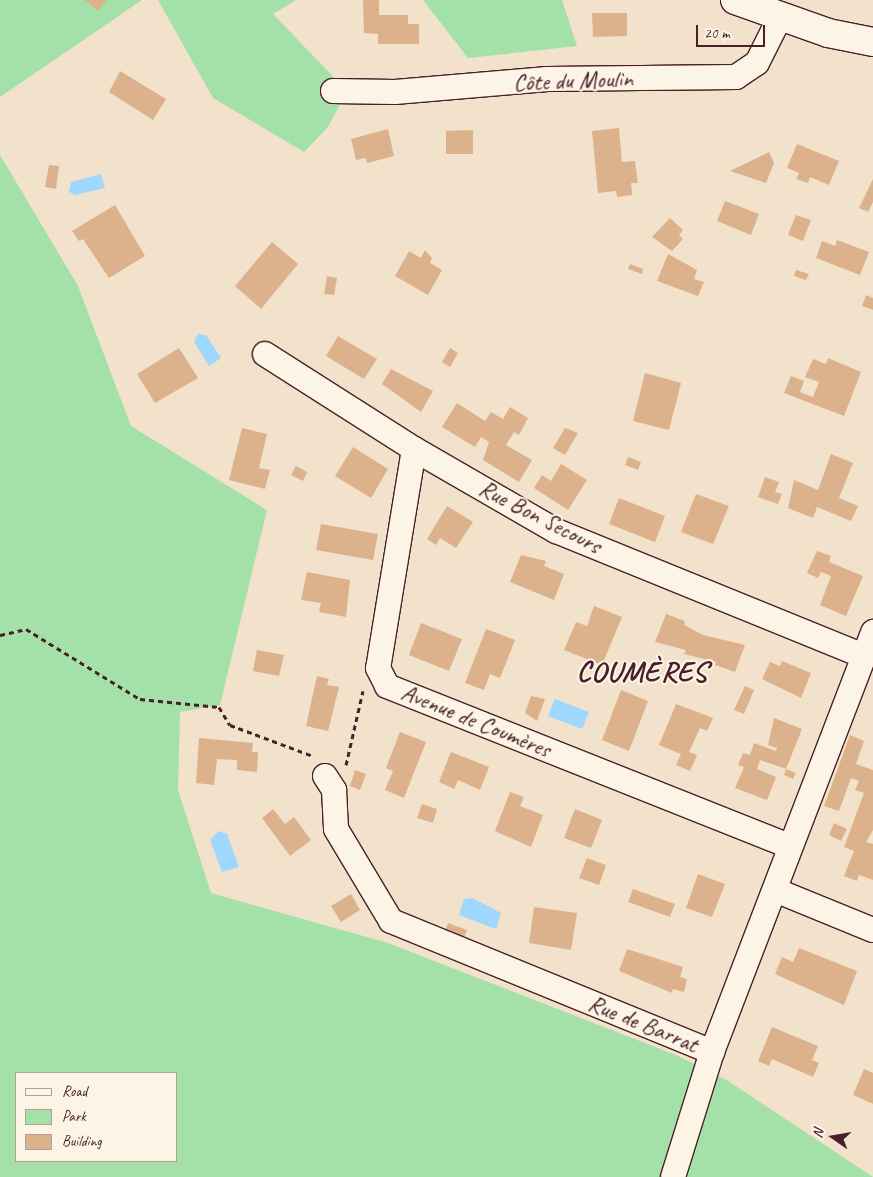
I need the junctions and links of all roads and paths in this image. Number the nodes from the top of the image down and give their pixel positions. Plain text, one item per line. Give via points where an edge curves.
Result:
1 (735, 0) edge
2 (780, 17) junction
3 (873, 42) edge
4 (333, 91) dead end
5 (264, 354) dead end
6 (414, 449) junction
7 (873, 632) edge
8 (0, 635) edge
9 (862, 655) junction
10 (381, 676) junction
11 (330, 783) junction
12 (790, 846) junction
13 (775, 890) junction
14 (873, 930) edge
15 (712, 1052) junction
16 (673, 1177) edge

1 - 2 main road
2 - 3 main road
2 - 4 street, Côte du Moulin via 757,63 736,77 547,80 395,92
5 - 6 street, Rue Bon Secours
6 - 9 street, Rue Bon Secours via 556,531
6 - 10 street, Avenue de Coumères via 378,668
7 - 9 street, Rue de Barrat
8 - 11 path via 26,629 140,699 219,707 230,725 325,761
9 - 12 street, Rue de Barrat
10 - 11 path via 364,687 344,776
10 - 12 street, Avenue de Coumères via 387,686
11 - 15 street, Rue de Barrat via 336,829 392,921
12 - 13 street, Rue de Barrat
13 - 14 street
13 - 15 street, Rue de Barrat
15 - 16 street

